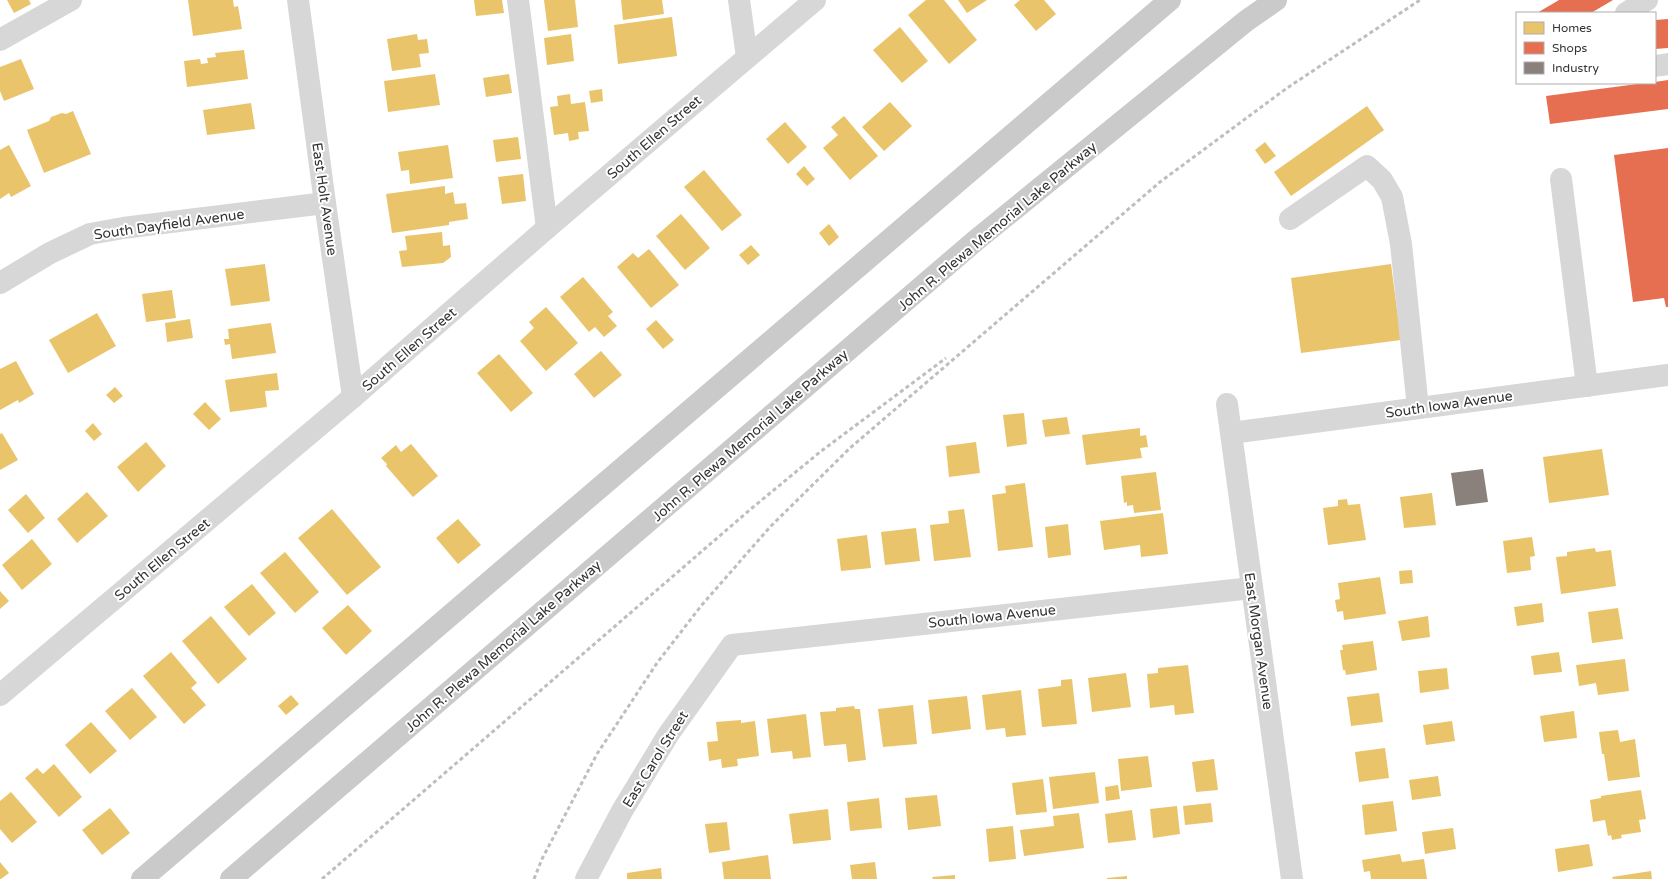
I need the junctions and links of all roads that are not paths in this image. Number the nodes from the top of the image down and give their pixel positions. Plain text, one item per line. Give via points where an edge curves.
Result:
1 (71, 0) edge
2 (298, 0) edge
3 (518, 0) edge
4 (739, 0) edge
5 (815, 0) edge
6 (1170, 0) edge
7 (1276, 0) edge
8 (1647, 0) edge
9 (1628, 12) edge
10 (0, 40) edge
11 (747, 57) junction
12 (1668, 64) edge
13 (1656, 66) edge
14 (1561, 179) dead end
15 (325, 203) junction
16 (1290, 219) dead end
17 (547, 228) junction
18 (0, 283) edge
19 (1668, 375) edge
20 (1587, 386) junction
21 (353, 397) junction
22 (1227, 404) dead end
23 (1418, 408) junction
24 (1231, 433) junction
25 (1252, 588) junction
26 (732, 645) joint
27 (0, 695) edge
28 (142, 879) edge
29 (231, 879) edge
30 (586, 879) edge
31 (1292, 879) edge

1 - 10 street
2 - 15 street, East Holt Avenue
3 - 17 street
4 - 11 street
5 - 11 street, South Ellen Street
6 - 28 main road
7 - 29 main road, John R. Plewa Memorial Lake Parkway via 1246,21 975,242
8 - 9 street
11 - 17 street, South Ellen Street
12 - 13 street
14 - 20 street
15 - 18 street, South Dayfield Avenue via 90,234
15 - 21 street, East Holt Avenue
16 - 23 street via 1367,166 1382,180 1392,197 1401,244
17 - 21 street, South Ellen Street
19 - 20 street, South Iowa Avenue
20 - 23 street, South Iowa Avenue
21 - 27 street, South Ellen Street
22 - 24 street, East Morgan Avenue
23 - 24 street, South Iowa Avenue
24 - 25 street, East Morgan Avenue
25 - 26 street, South Iowa Avenue
25 - 31 street, East Morgan Avenue
26 - 30 street, East Carol Street via 668,735 622,811

